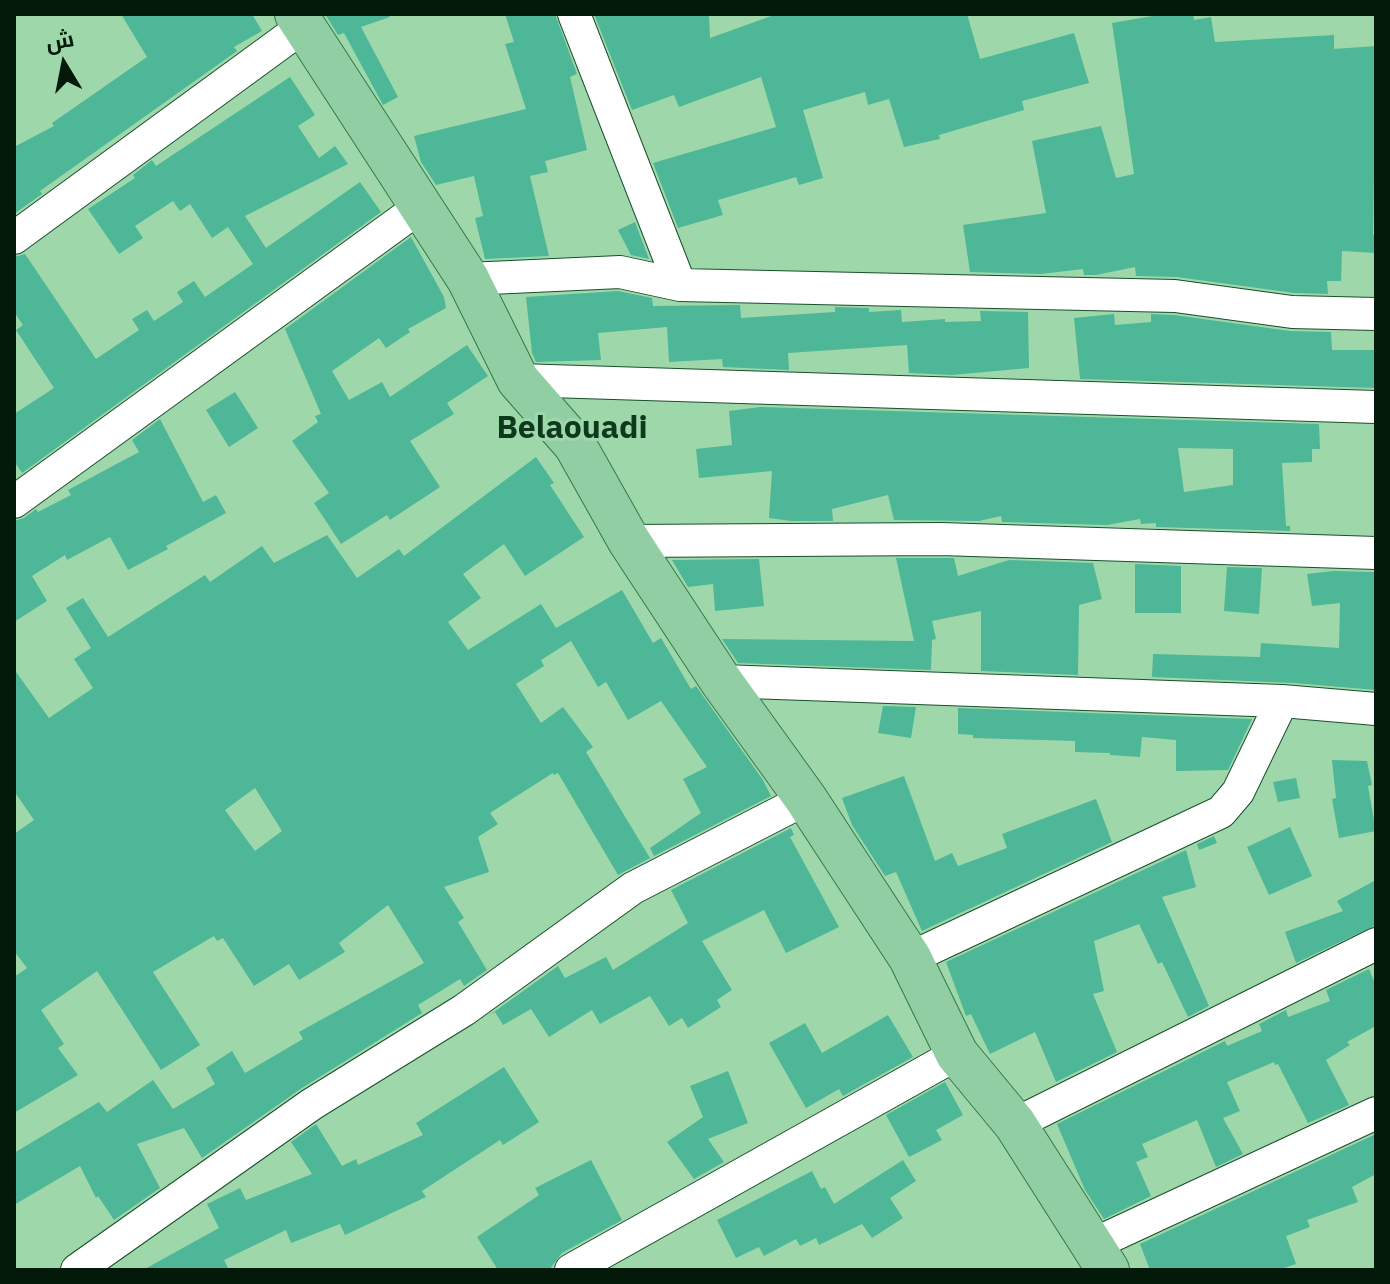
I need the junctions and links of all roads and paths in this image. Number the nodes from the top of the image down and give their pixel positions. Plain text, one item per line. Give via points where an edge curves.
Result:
1 (574, 14) edge
2 (300, 20) edge
3 (420, 207) junction
4 (14, 238) edge
5 (468, 279) junction
6 (680, 285) junction
7 (1376, 314) edge
8 (518, 380) junction
9 (1376, 407) edge
10 (14, 502) edge
11 (629, 541) junction
12 (1376, 553) edge
13 (721, 681) junction
14 (1282, 701) junction
15 (1376, 709) edge
16 (806, 799) junction
17 (1376, 944) edge
18 (910, 958) junction
19 (957, 1054) junction
20 (1376, 1113) edge
21 (1015, 1124) junction
22 (1100, 1258) edge
23 (77, 1270) edge
24 (571, 1270) edge

1 - 6 street
2 - 3 main road
2 - 4 street
3 - 5 main road
3 - 10 street
5 - 6 street via 620,272
5 - 8 main road
6 - 7 street via 1175,296 1292,312
8 - 9 street
8 - 11 main road via 575,445
11 - 12 street via 941,539
11 - 13 main road
13 - 14 street
13 - 16 main road
14 - 15 street
14 - 18 street via 1238,792 1221,812
16 - 18 main road
16 - 23 street via 633,888 464,1010 312,1104
17 - 21 street
18 - 19 main road
19 - 21 main road
19 - 24 street
20 - 22 street
21 - 22 main road

